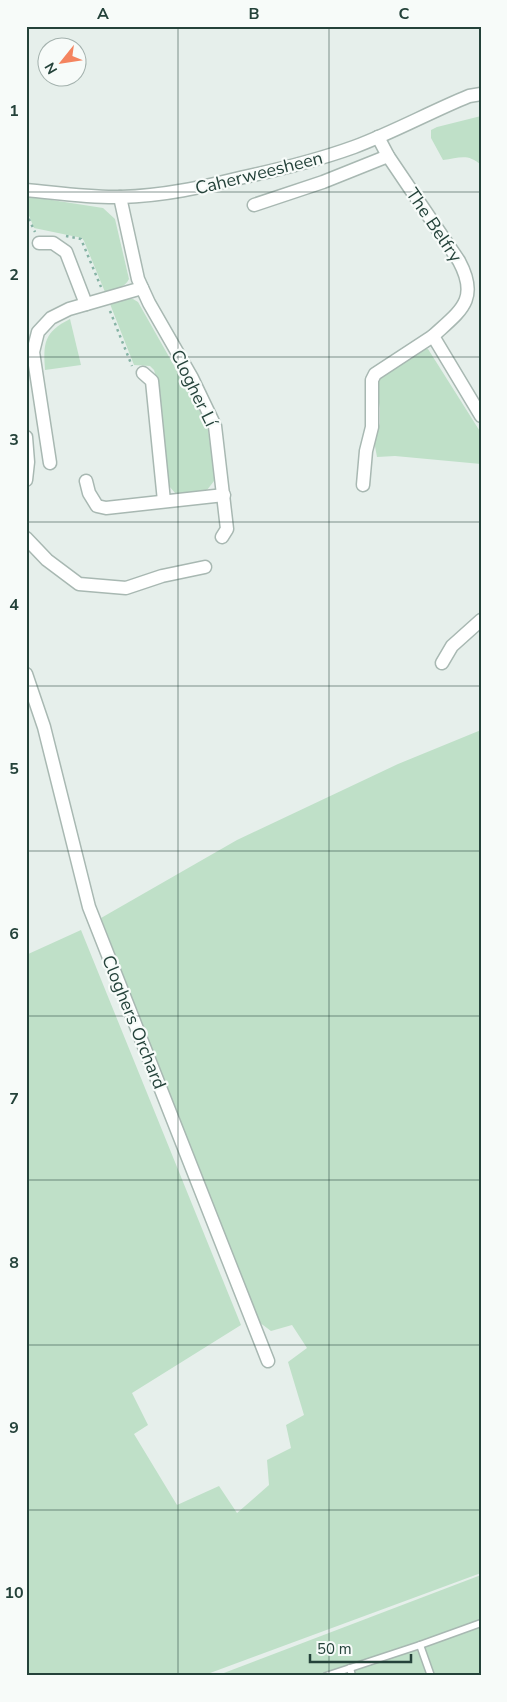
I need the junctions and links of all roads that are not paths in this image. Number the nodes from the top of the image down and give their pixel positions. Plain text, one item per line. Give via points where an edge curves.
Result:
1 (481, 94) edge
2 (378, 137) junction
3 (388, 156) junction
4 (26, 190) edge
5 (120, 197) junction
6 (254, 205) dead end
7 (39, 243) road end
8 (142, 288) junction
9 (86, 304) junction
10 (432, 336) junction
11 (143, 373) dead end
12 (481, 416) edge
13 (26, 437) edge
14 (50, 463) dead end
15 (26, 480) edge
16 (86, 481) dead end
17 (363, 485) dead end
18 (224, 495) junction
19 (164, 501) junction
20 (26, 538) edge
21 (222, 538) dead end
22 (204, 567) dead end
23 (481, 620) edge
24 (442, 663) dead end
25 (26, 674) edge
26 (268, 1361) dead end
27 (481, 1623) edge
28 (420, 1645) junction
29 (350, 1668) junction
30 (326, 1676) edge
31 (352, 1676) edge
32 (431, 1676) edge

1 - 2 street, Caherweesheen via 444,106
2 - 3 street, The Belfry
2 - 5 street, Caherweesheen via 309,162 189,191
3 - 6 street
3 - 10 street, The Belfry via 466,274 469,288 466,301
4 - 5 street, Caherweesheen
5 - 8 street, Clogher Lí
7 - 9 street via 53,243 66,252
8 - 9 street
8 - 18 street, Clogher Lí via 215,426
9 - 14 street via 51,318 38,332 33,352
10 - 12 street
10 - 17 street, The Belfry via 375,374 372,380 372,427
11 - 19 street, Clogher Lí via 152,381
13 - 15 street
16 - 19 street via 97,506 106,508
18 - 19 street
18 - 21 street, Clogher Lí via 227,528
20 - 22 street via 47,560 79,584 126,588
23 - 24 street via 452,646
25 - 26 street, Cloghers Orchard via 44,727 89,907
27 - 28 lane
28 - 29 lane
28 - 32 lane
29 - 30 lane
29 - 31 lane

